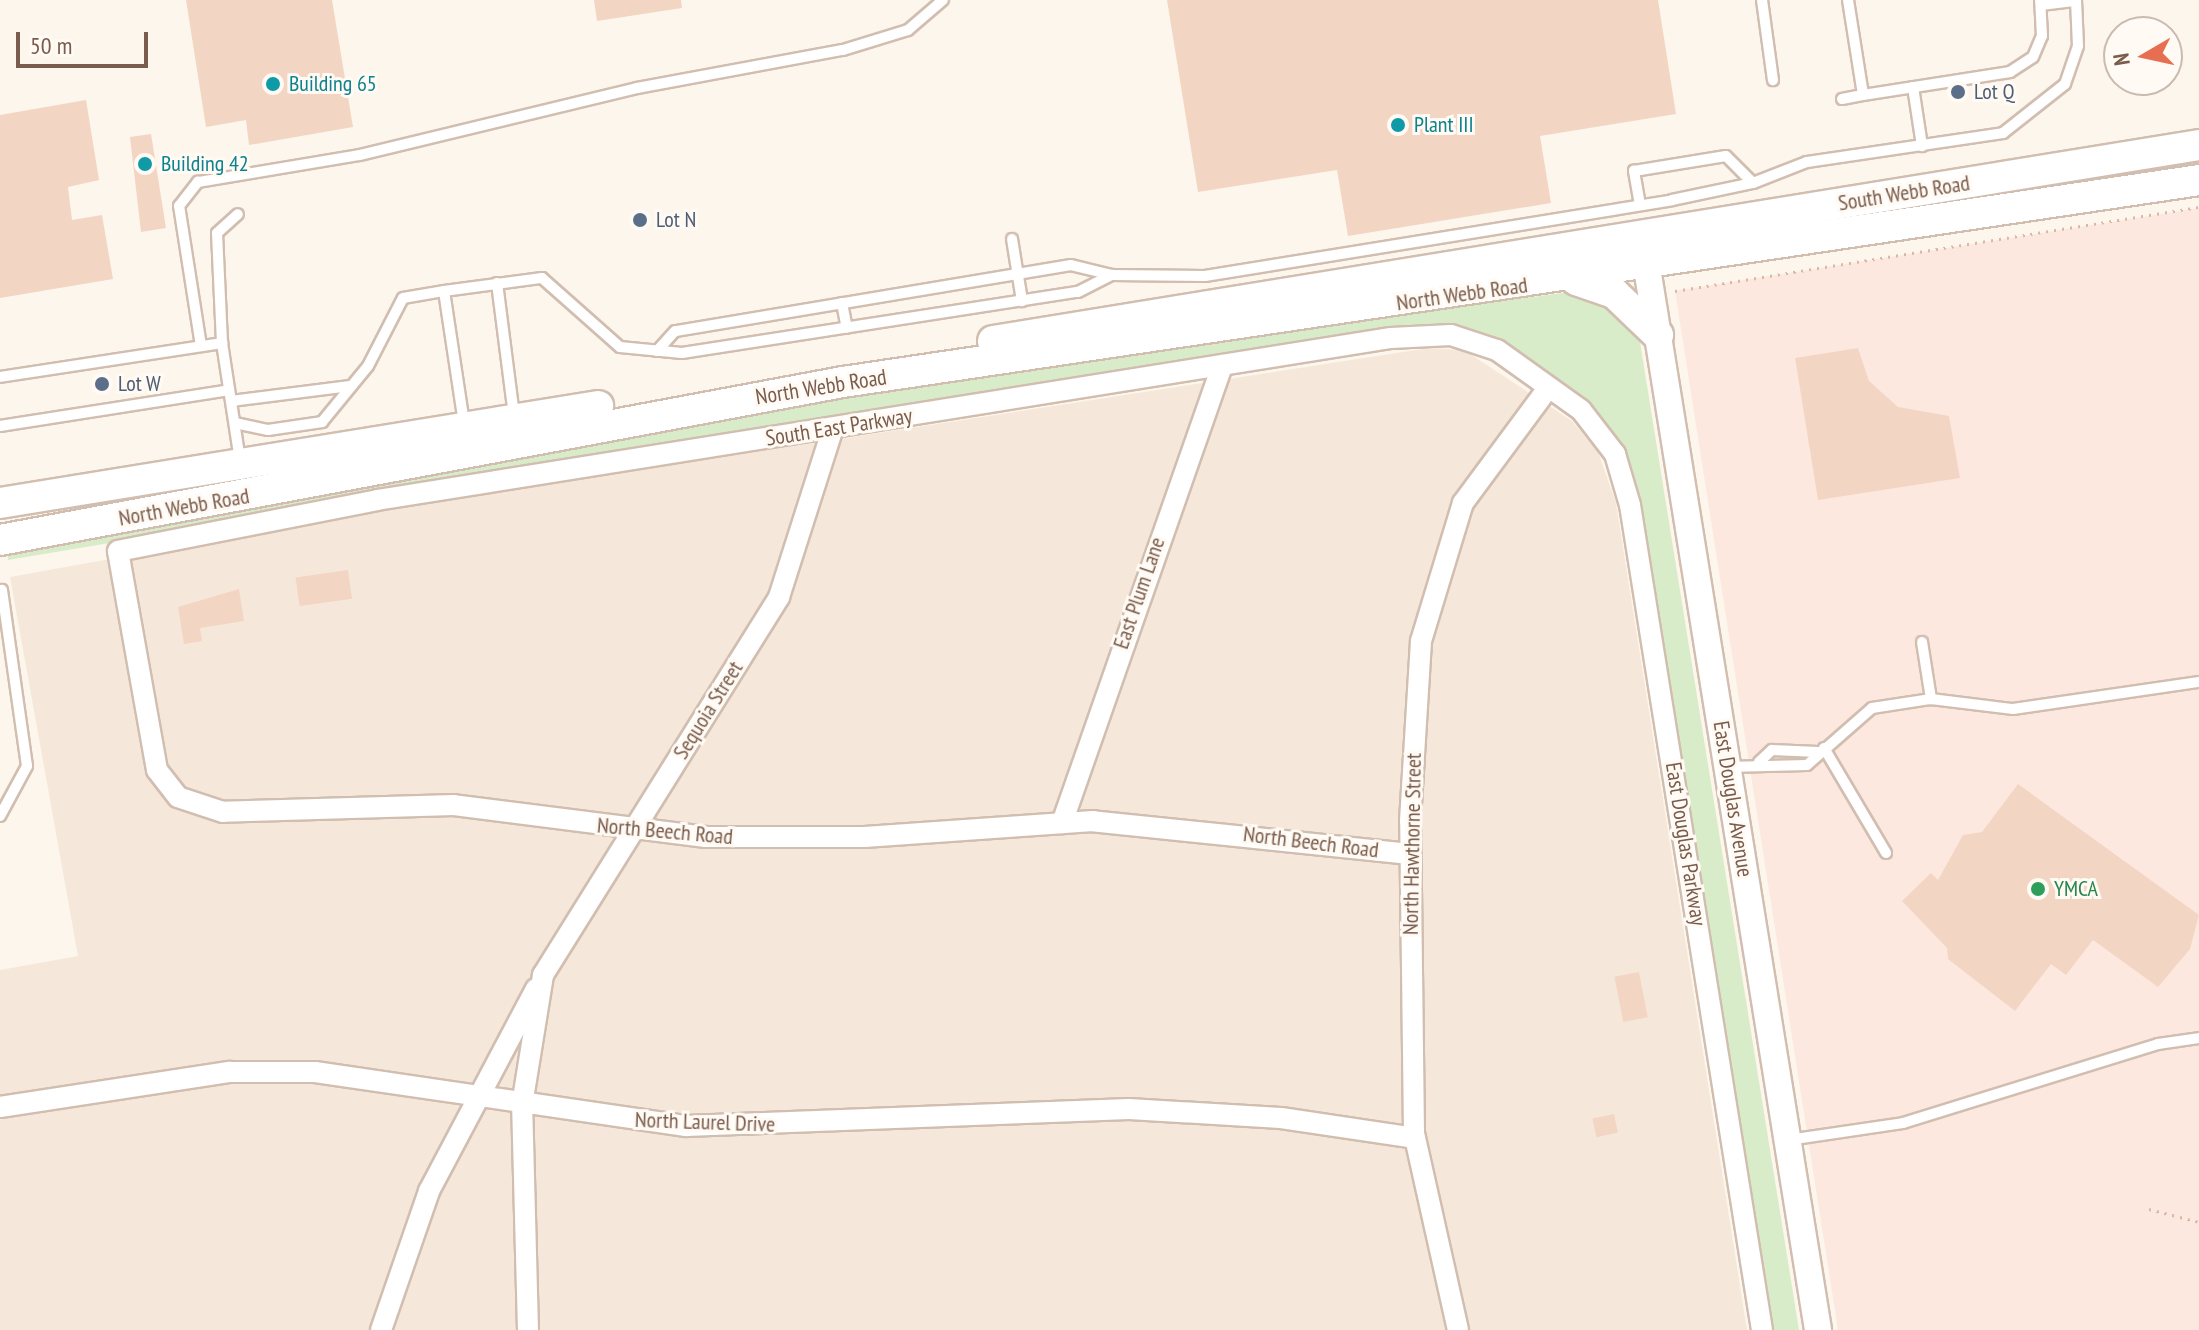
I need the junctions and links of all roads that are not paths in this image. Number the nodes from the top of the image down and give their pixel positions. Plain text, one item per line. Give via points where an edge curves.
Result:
1 (943, 0) edge
2 (1762, 0) edge
3 (1848, 0) edge
4 (2076, 1) edge
5 (2041, 2) edge
6 (1773, 80) dead end
7 (1913, 87) junction
8 (1863, 95) junction
9 (1842, 99) dead end
10 (2199, 145) edge
11 (1922, 146) junction
12 (2199, 180) edge
13 (1753, 183) junction
14 (1640, 205) junction
15 (238, 214) dead end
16 (1692, 227) junction
17 (1012, 239) dead end
18 (1610, 241) junction
19 (1647, 268) junction
20 (1017, 274) junction
21 (1112, 275) junction
22 (1570, 279) junction
23 (497, 283) junction
24 (444, 291) junction
25 (1022, 301) junction
26 (842, 303) junction
27 (847, 328) junction
28 (1658, 335) junction
29 (222, 343) junction
30 (201, 346) junction
31 (657, 351) junction
32 (1222, 365) junction
33 (0, 377) edge
34 (350, 386) junction
35 (1548, 388) junction
36 (230, 396) junction
37 (235, 423) junction
38 (0, 426) edge
39 (833, 428) junction
40 (516, 430) junction
41 (466, 440) junction
42 (241, 462) junction
43 (246, 496) junction
44 (0, 503) edge
45 (0, 540) edge
46 (118, 551) joint
47 (1, 586) edge
48 (1922, 642) dead end
49 (2199, 682) edge
50 (1931, 699) junction
51 (1821, 750) junction
52 (1759, 762) junction
53 (1728, 767) junction
54 (0, 816) edge
55 (1062, 823) junction
56 (632, 830) junction
57 (1886, 853) dead end
58 (1410, 854) junction
59 (543, 975) junction
60 (2199, 1038) edge
61 (478, 1097) junction
62 (522, 1105) junction
63 (0, 1107) edge
64 (1415, 1138) junction
65 (1788, 1140) junction
66 (381, 1330) edge
67 (528, 1330) edge
68 (1458, 1330) edge
69 (1762, 1330) edge
70 (1818, 1330) edge

1 - 30 lane via 908,30 843,50 637,88 360,155 198,182 179,206
2 - 6 lane
3 - 8 lane
4 - 5 lane
4 - 11 lane via 2078,46 2065,84 2037,113 2003,133
5 - 7 lane via 2033,57 2010,72
7 - 8 lane
7 - 11 lane
8 - 9 lane
10 - 16 main road, South Webb Road
11 - 13 lane via 1807,162
12 - 19 main road, South Webb Road
13 - 14 lane
13 - 14 lane via 1743,164 1726,156 1634,171
14 - 21 lane via 1205,276
15 - 29 lane via 217,233
16 - 18 main road, South Webb Road
16 - 19 main road
17 - 20 lane
18 - 19 main road via 1626,246
18 - 40 main road, North Webb Road
19 - 22 main road, North Webb Road
19 - 28 street, East Douglas Avenue
20 - 21 lane via 1071,265
20 - 25 lane
20 - 26 lane
21 - 25 lane via 1078,292
22 - 28 main road via 1614,293
22 - 40 main road, North Webb Road
23 - 24 lane
23 - 31 lane via 542,278 620,347
23 - 40 lane
24 - 34 lane via 403,298
24 - 41 lane
25 - 27 lane
26 - 27 lane
26 - 31 lane via 675,331
27 - 31 lane
28 - 53 street, East Douglas Avenue
29 - 30 lane
29 - 36 lane
30 - 33 lane
32 - 35 street, South East Parkway via 1451,335 1497,350
32 - 39 street, South East Parkway
32 - 55 street, East Plum Lane
34 - 36 lane
34 - 37 lane via 322,422 268,430
35 - 58 street, North Hawthorne Street via 1463,503 1436,573 1421,641
35 - 69 street, East Douglas Parkway via 1581,410 1615,454 1630,505
36 - 37 lane
36 - 38 lane
37 - 42 lane
39 - 46 street, South East Parkway via 377,500
39 - 56 street, Sequoia Street via 779,597
40 - 41 main road, North Webb Road
41 - 42 main road, North Webb Road
41 - 43 main road, North Webb Road
42 - 43 street
42 - 44 main road, North Webb Road
43 - 45 main road, North Webb Road
46 - 56 street, North Beech Road via 157,770 178,797 223,812 454,805
47 - 54 lane via 27,766
48 - 50 lane
49 - 50 lane via 2013,709
50 - 51 lane via 1872,708
51 - 52 lane via 1772,750
51 - 52 lane via 1807,765 1775,769
51 - 57 lane
52 - 53 lane
53 - 65 street, East Douglas Avenue
55 - 56 street, North Beech Road via 865,837
55 - 58 street, North Beech Road
56 - 59 street, Sequoia Street
58 - 64 street, North Hawthorne Street
59 - 61 street, Sequoia Street
59 - 62 street, Sequoia Street
60 - 65 lane via 2158,1044 1903,1123
61 - 62 street, North Laurel Drive
61 - 63 street, North Laurel Drive via 315,1072 230,1072
61 - 66 street, Sequoia Street via 429,1191
62 - 64 street, North Laurel Drive via 686,1126 1129,1109 1281,1118
62 - 67 street, Sequoia Street
64 - 68 street, North Hawthorne Street
65 - 70 street, East Douglas Avenue

